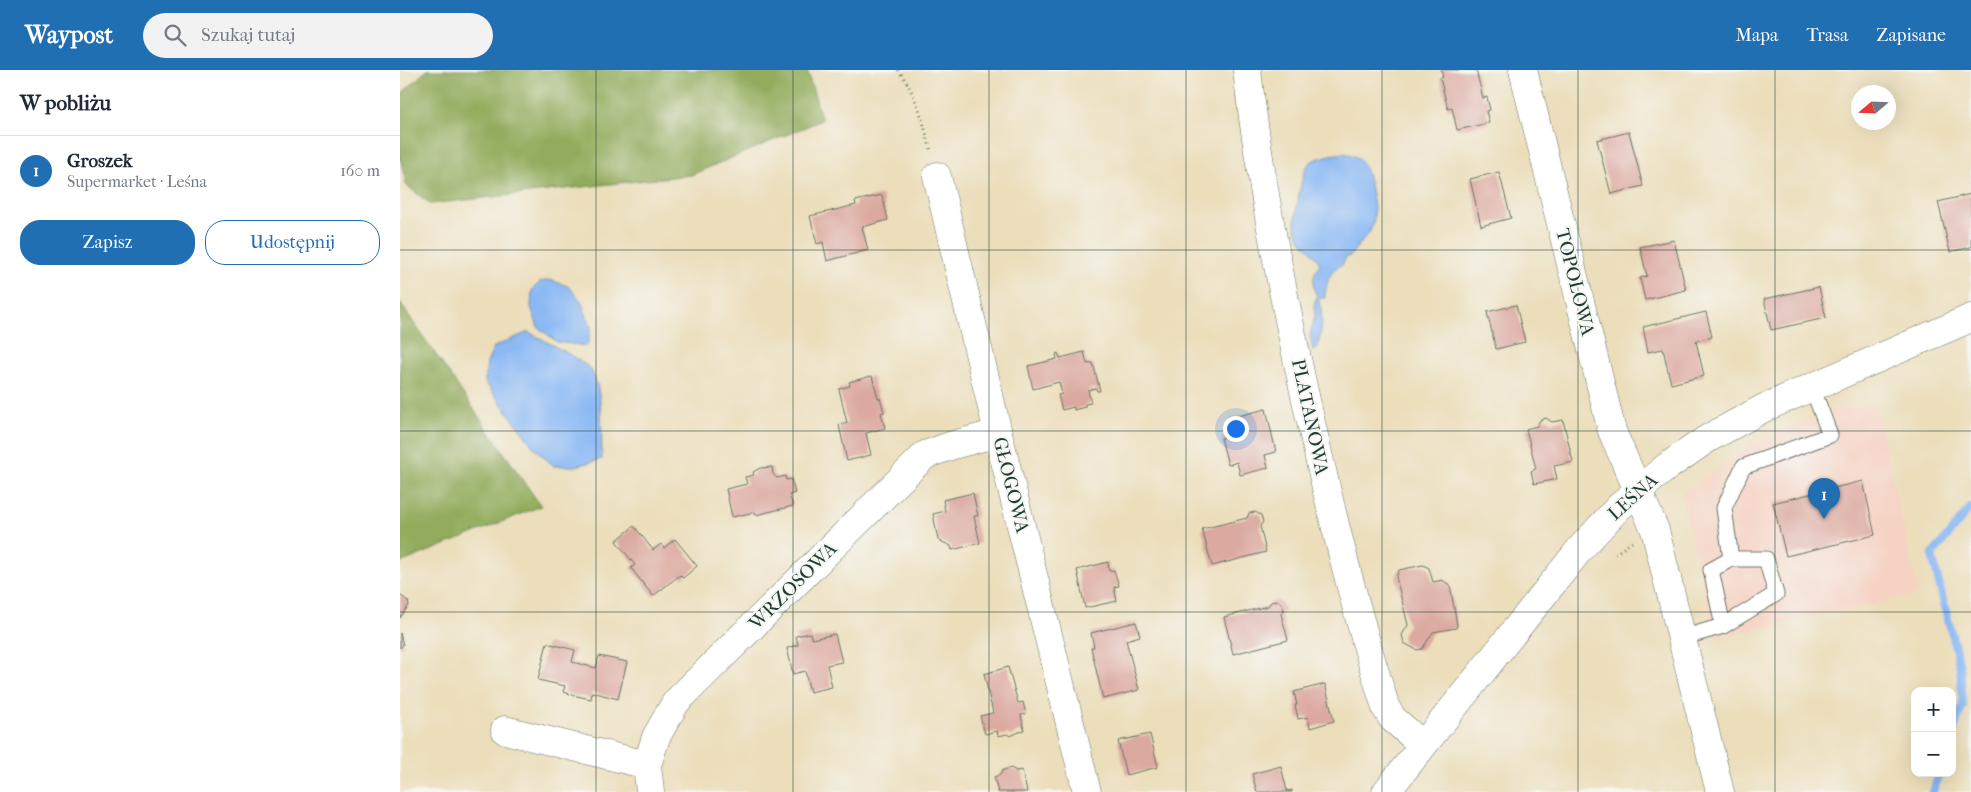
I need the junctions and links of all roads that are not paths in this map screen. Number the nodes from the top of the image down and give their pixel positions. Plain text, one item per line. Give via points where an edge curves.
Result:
1 (1247, 70) edge
2 (1523, 70) edge
3 (937, 176) road end
4 (1971, 318) edge
5 (1812, 387) junction
6 (998, 433) junction
7 (1638, 490) junction
8 (1730, 559) junction
9 (1723, 626) junction
10 (1682, 638) junction
11 (505, 730) dead end
12 (1423, 744) junction
13 (647, 765) junction
14 (650, 792) edge
15 (1087, 792) edge
16 (1386, 792) edge
17 (1720, 792) edge

1 - 12 street, PLATANOWA via 1276,262 1327,496 1386,708 1393,719
2 - 7 street, TOPOLOWA via 1612,431
3 - 6 street, GŁOGOWA
4 - 5 street, LEŚNA
5 - 7 street, LEŚNA via 1707,439
5 - 8 lane via 1830,435 1743,467 1724,508
6 - 13 street, WRZOSOWA via 925,455 676,702 656,737
6 - 15 street, GŁOGOWA
7 - 10 street, TOPOLOWA via 1655,530
7 - 12 street, LEŚNA via 1580,549
8 - 9 lane via 1711,570
8 - 9 lane via 1766,559 1776,594
9 - 10 lane
10 - 17 street, TOPOLOWA
11 - 13 street
12 - 16 street, LEŚNA
13 - 14 street, WRZOSOWA

